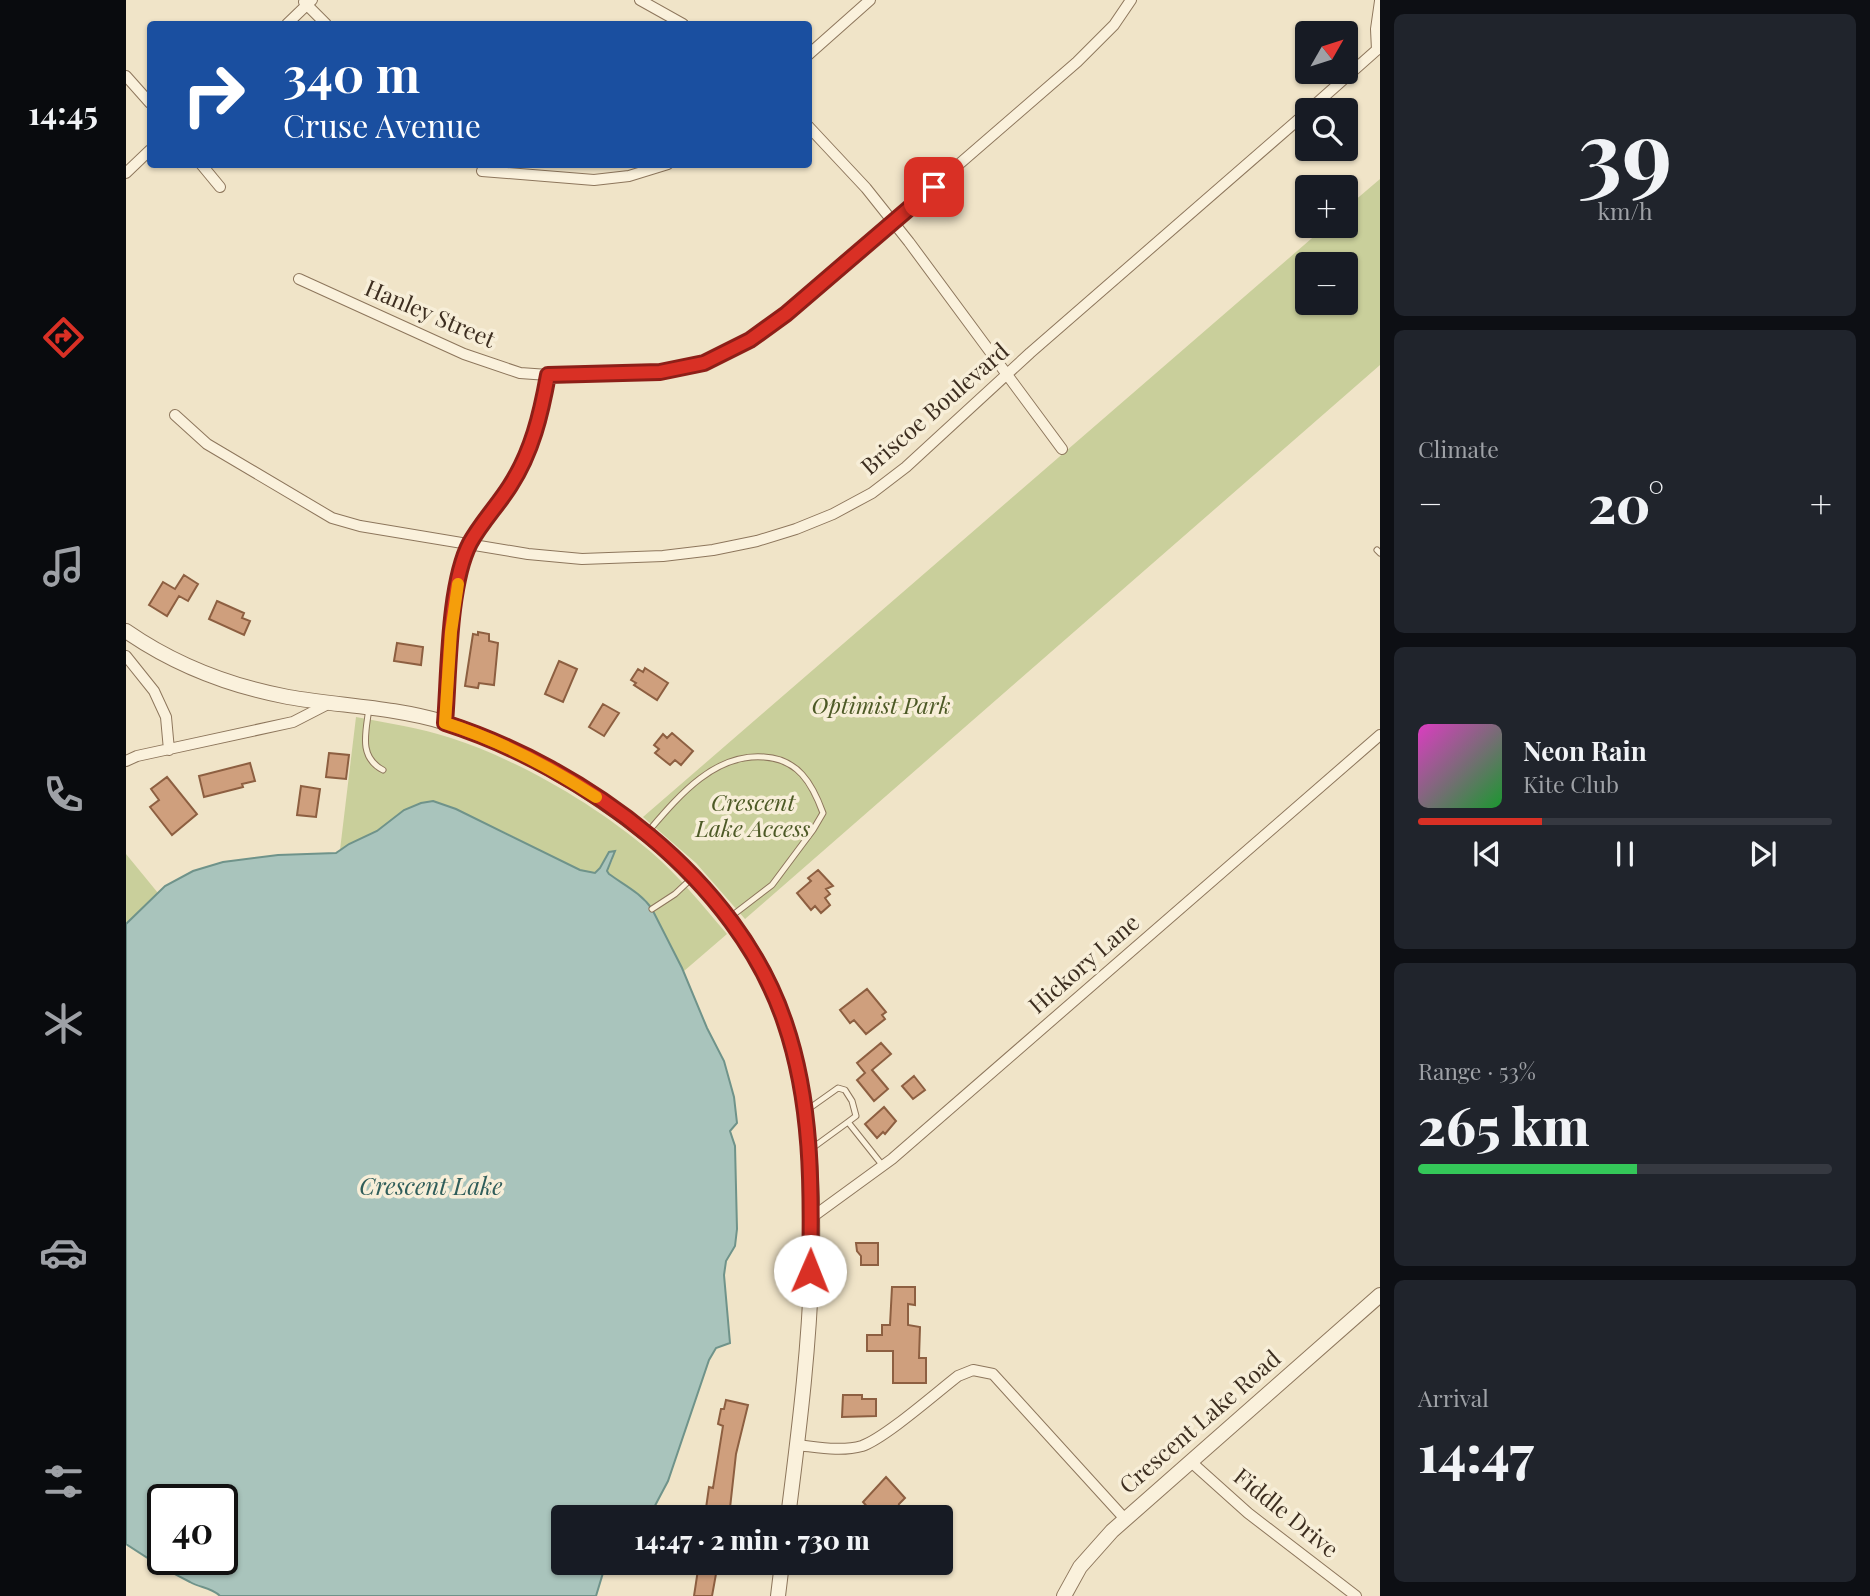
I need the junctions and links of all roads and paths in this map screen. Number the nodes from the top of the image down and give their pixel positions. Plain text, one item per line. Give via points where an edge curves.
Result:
1 (640, 0) edge
2 (870, 0) edge
3 (1131, 0) edge
4 (1380, 1) edge
5 (307, 2) edge
6 (290, 21) edge
7 (323, 21) edge
8 (678, 21) edge
9 (1378, 49) edge
10 (812, 51) edge
11 (126, 76) edge
12 (1323, 98) edge
13 (147, 100) edge
14 (1295, 122) edge
15 (812, 130) edge
16 (147, 153) edge
17 (204, 168) edge
18 (655, 168) edge
19 (482, 171) dead end
20 (126, 173) edge
21 (220, 187) dead end
22 (893, 222) junction
23 (299, 279) dead end
24 (1008, 373) junction
25 (548, 375) junction
26 (175, 415) dead end
27 (1062, 449) dead end
28 (470, 544) junction
29 (126, 631) edge
30 (126, 656) edge
31 (330, 703) junction
32 (369, 708) junction
33 (445, 723) junction
34 (1380, 735) edge
35 (169, 750) junction
36 (126, 761) edge
37 (383, 770) dead end
38 (646, 834) junction
39 (693, 877) junction
40 (652, 909) dead end
41 (728, 919) junction
42 (804, 1112) junction
43 (848, 1122) junction
44 (808, 1151) junction
45 (883, 1166) junction
46 (811, 1218) junction
47 (1380, 1295) edge
48 (797, 1445) junction
49 (1190, 1461) junction
50 (790, 1505) edge
51 (1125, 1519) junction
52 (781, 1575) edge
53 (778, 1596) edge
54 (1064, 1596) edge
55 (1356, 1596) edge

1 - 8 street
2 - 10 street
3 - 22 street, Hanley Street via 1114,25 1077,62
4 - 9 street
5 - 6 street
5 - 7 street
9 - 12 street, Briscoe Boulevard
11 - 13 street
14 - 24 street, Briscoe Boulevard
15 - 22 street
16 - 20 street
17 - 21 street
18 - 19 street via 594,180
22 - 24 street
22 - 25 street, Hanley Street via 786,314 750,340 704,363 660,372
23 - 25 street, Hanley Street via 464,354 520,373
24 - 27 street
24 - 28 street, Briscoe Boulevard via 872,493 796,529 713,550 627,558 582,559
25 - 28 street via 527,455
26 - 28 street, Briscoe Boulevard via 207,444 332,518 398,534
28 - 33 street via 460,573 451,632
29 - 31 street via 209,676
30 - 35 street via 154,691 166,717
31 - 32 street
31 - 35 street via 293,722
32 - 33 street
32 - 37 lane via 365,750
33 - 38 street via 543,765
34 - 45 street, Hickory Lane
35 - 36 street
38 - 39 street
38 - 41 lane via 696,780 727,761 748,755 779,758 800,771 823,813 772,885
39 - 40 lane
39 - 41 street
41 - 42 street via 759,964 777,1001
42 - 43 lane via 838,1088 852,1101 856,1116
42 - 44 street
43 - 44 lane
43 - 45 lane
44 - 46 street
45 - 46 street, Hickory Lane
46 - 48 street
47 - 49 street, Crescent Lake Road
48 - 50 street
48 - 51 street via 862,1446 958,1377 973,1370 993,1374
49 - 51 street, Crescent Lake Road
49 - 55 street, Fiddle Drive via 1248,1513
51 - 54 street, Crescent Lake Road via 1088,1556
52 - 53 street

